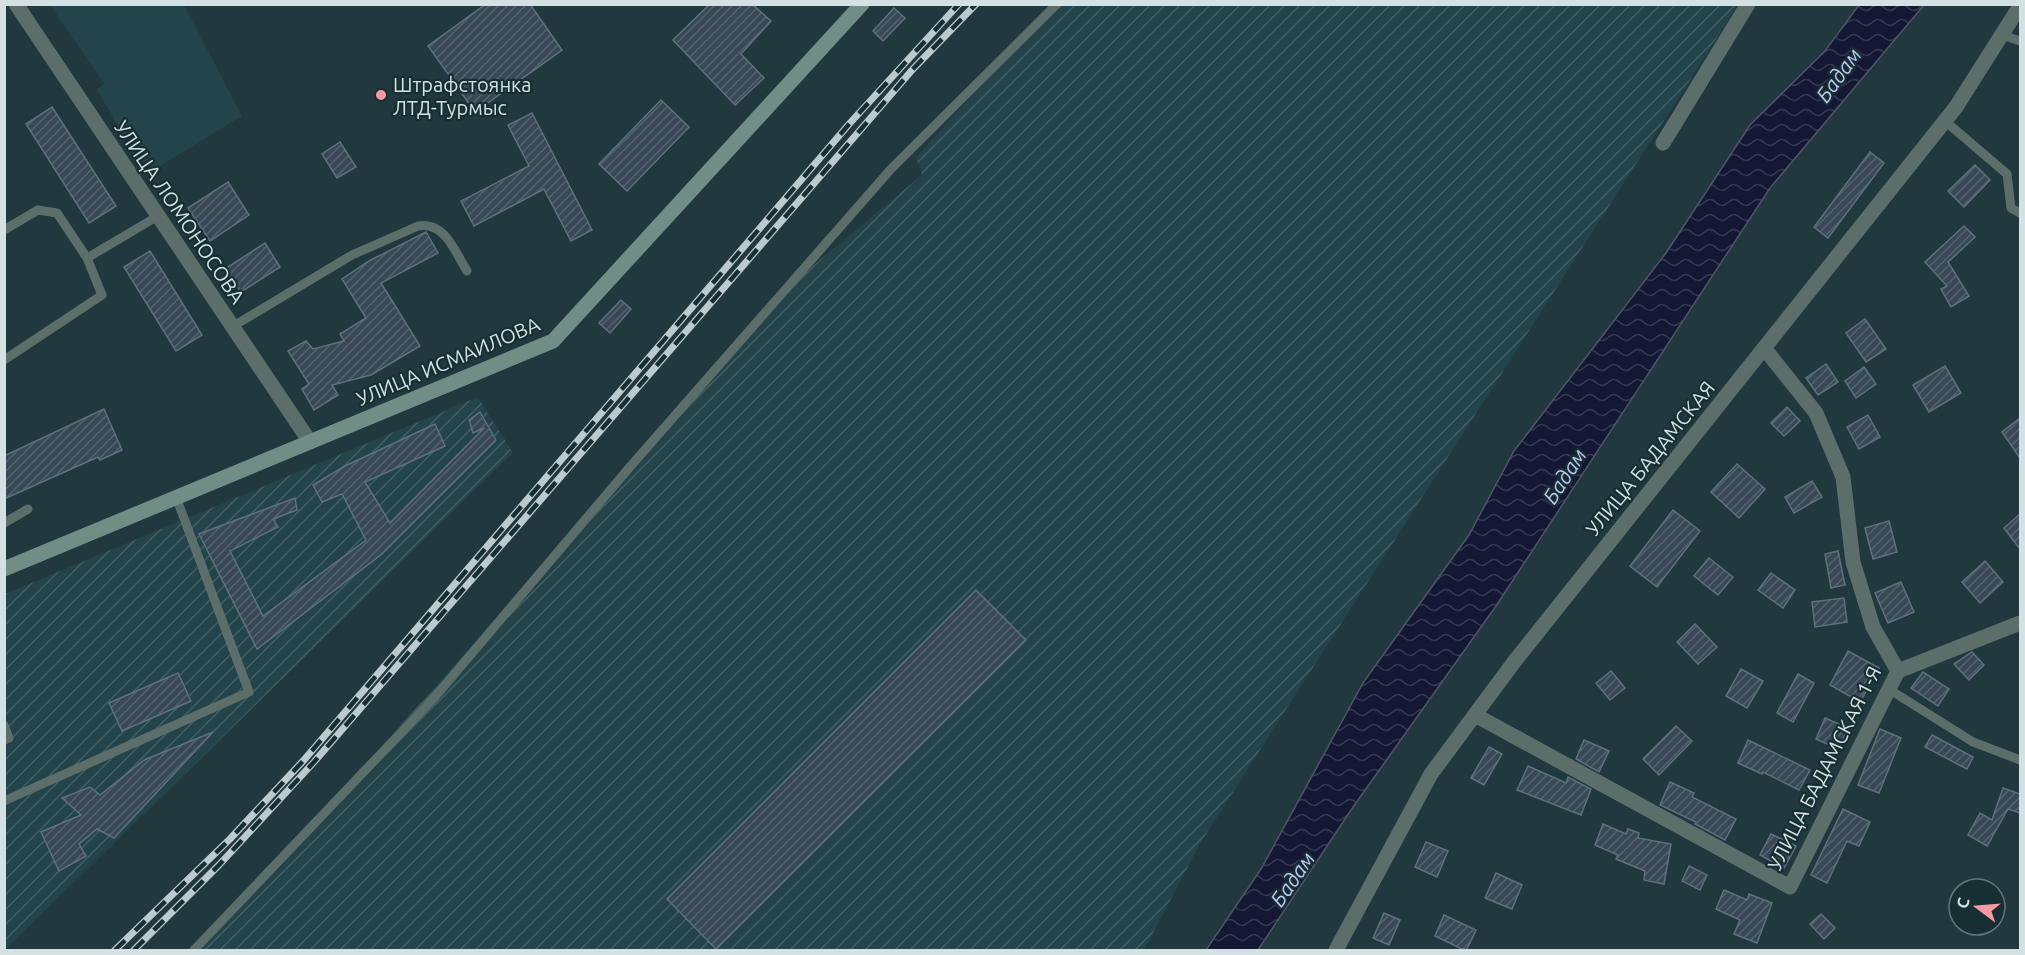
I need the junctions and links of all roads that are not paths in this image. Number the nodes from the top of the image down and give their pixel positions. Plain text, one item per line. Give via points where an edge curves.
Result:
1 (16, 4) edge
2 (862, 4) edge
3 (1057, 4) edge
4 (1748, 4) edge
5 (2020, 6) edge
6 (2002, 34) junction
7 (2020, 41) edge
8 (1945, 121) junction
9 (1663, 143) dead end
10 (2020, 213) edge
11 (158, 216) junction
12 (4, 230) edge
13 (87, 258) junction
14 (467, 271) dead end
15 (232, 327) junction
16 (1764, 348) junction
17 (4, 360) edge
18 (310, 442) junction
19 (177, 497) junction
20 (28, 510) dead end
21 (4, 523) edge
22 (4, 569) edge
23 (2020, 622) edge
24 (1898, 670) junction
25 (1887, 688) junction
26 (1475, 715) junction
27 (4, 725) edge
28 (4, 740) edge
29 (2020, 760) edge
30 (4, 801) edge
31 (194, 951) edge
32 (1336, 951) edge

1 - 11 street, УЛИЦА ЛОМОНОСОВА
2 - 18 main road, УЛИЦА ИСМАИЛОВА via 553,341
3 - 31 lane via 891,169 434,698
4 - 9 street
5 - 6 street, УЛИЦА БАДАМСКАЯ
6 - 7 lane
6 - 8 street, УЛИЦА БАДАМСКАЯ
8 - 10 lane via 2007,174 2011,208
8 - 16 street, УЛИЦА БАДАМСКАЯ
11 - 13 lane
11 - 15 street, УЛИЦА ЛОМОНОСОВА
12 - 13 lane via 38,210 57,213
13 - 17 lane via 102,295
14 - 15 lane via 437,227 418,226 352,255
15 - 18 street, УЛИЦА ЛОМОНОСОВА
16 - 24 street, УЛИЦА БАДАМСКАЯ 1-Я via 1816,413 1843,477 1853,562 1873,627
16 - 26 street, УЛИЦА БАДАМСКАЯ
18 - 19 main road, УЛИЦА ИСМАИЛОВА
19 - 22 main road, УЛИЦА ИСМАИЛОВА
19 - 30 lane via 249,692
20 - 21 lane
23 - 24 street
24 - 25 street, УЛИЦА БАДАМСКАЯ 1-Я
25 - 26 street, УЛИЦА БАДАМСКАЯ 1-Я via 1790,887
25 - 29 lane via 1973,742
26 - 32 street, УЛИЦА БАДАМСКАЯ via 1431,774
27 - 28 lane via 9,738

